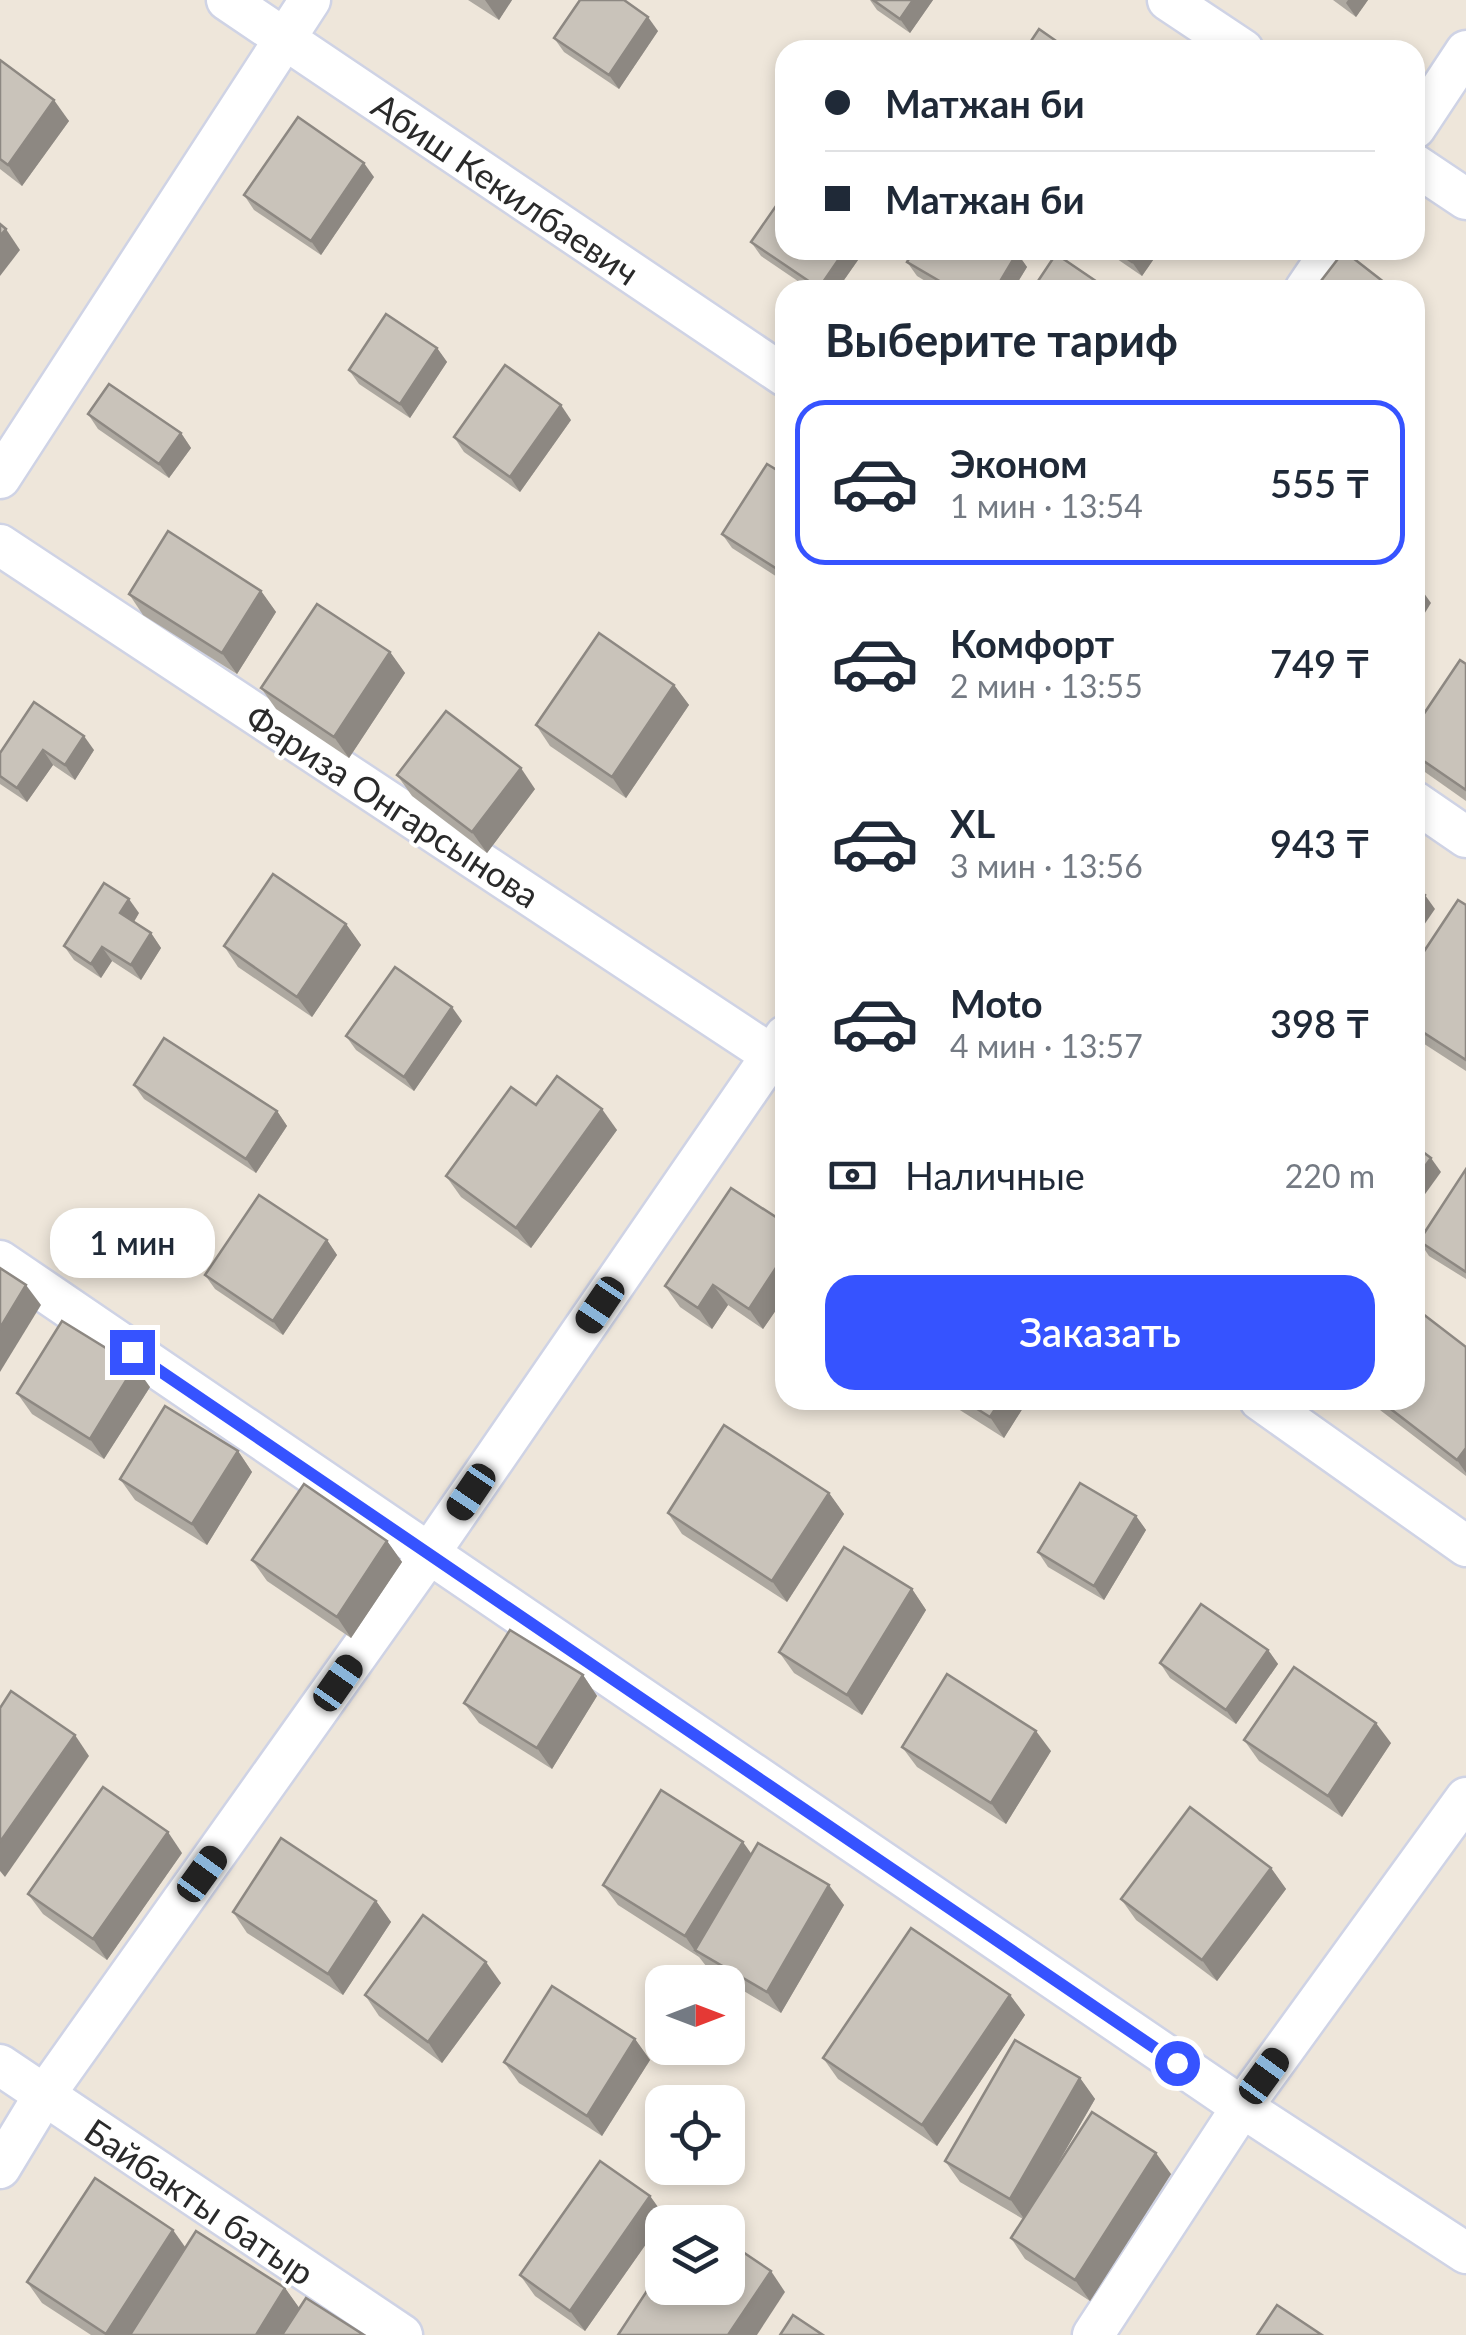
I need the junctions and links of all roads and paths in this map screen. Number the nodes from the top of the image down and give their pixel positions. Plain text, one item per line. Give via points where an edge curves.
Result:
1 (228, 0) edge
2 (310, 0) edge
3 (1168, 0) edge
4 (285, 38) junction
5 (1228, 40) edge
6 (1466, 51) edge
7 (1425, 113) edge
8 (1425, 172) edge
9 (1466, 199) edge
10 (775, 369) edge
11 (0, 478) edge
12 (0, 545) edge
13 (1425, 809) edge
14 (1466, 836) edge
15 (775, 1049) edge
16 (775, 1059) edge
17 (0, 1261) edge
18 (1274, 1410) edge
19 (1466, 1546) edge
20 (428, 1555) junction
21 (1466, 1798) edge
22 (0, 2066) edge
23 (43, 2097) junction
24 (1242, 2107) junction
25 (0, 2168) edge
26 (1466, 2253) edge
27 (402, 2335) edge
28 (1093, 2335) edge

1 - 4 street, Абиш Кекилбаевич
2 - 4 street
3 - 5 street
4 - 10 street, Абиш Кекилбаевич
4 - 11 street
6 - 7 street
8 - 9 street
12 - 15 street, Фариза Онгарсынова
13 - 14 street
16 - 20 street
17 - 20 street
18 - 19 street
20 - 23 street
20 - 24 street
21 - 24 street
22 - 23 street, Байбакты батыр
23 - 25 street
23 - 27 street, Байбакты батыр
24 - 26 street
24 - 28 street

